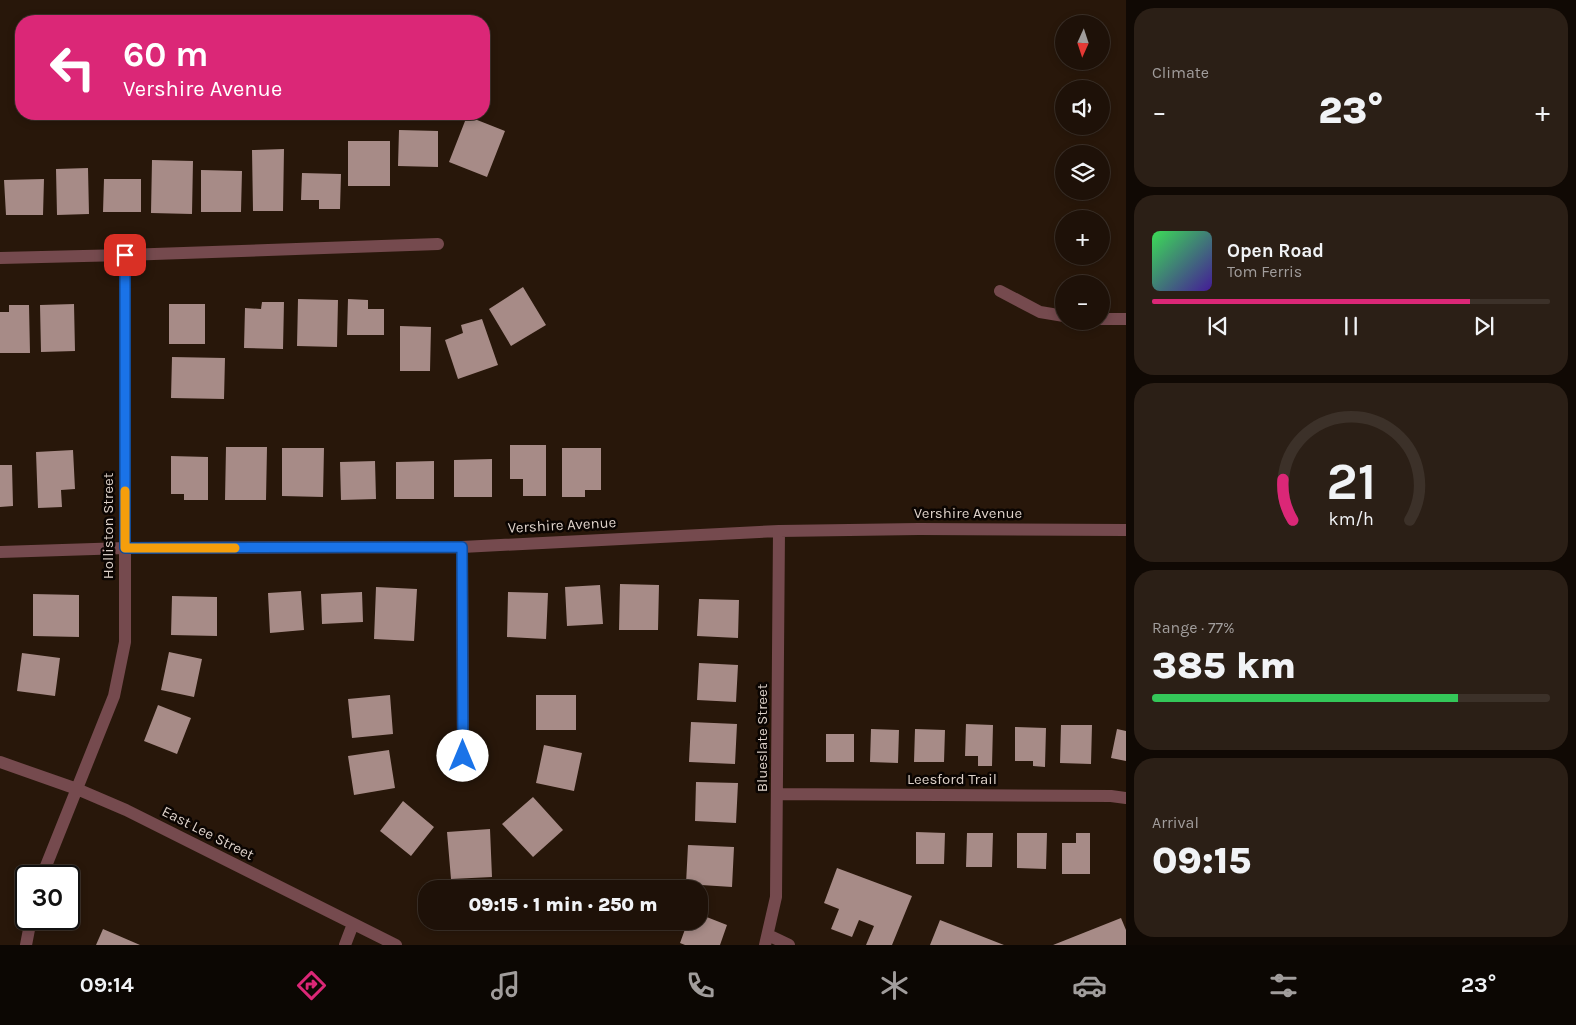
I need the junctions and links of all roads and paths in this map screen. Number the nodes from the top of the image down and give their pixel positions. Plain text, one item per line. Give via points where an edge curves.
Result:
1 (438, 244) dead end
2 (125, 255) junction
3 (0, 258) edge
4 (1000, 291) dead end
5 (1055, 314) edge
6 (1110, 319) edge
7 (1126, 319) edge
8 (1126, 530) edge
9 (779, 531) junction
10 (462, 547) junction
11 (125, 548) junction
12 (0, 552) edge
13 (463, 756) dead end
14 (0, 762) edge
15 (77, 789) junction
16 (777, 794) junction
17 (1126, 798) edge
18 (46, 865) edge
19 (353, 924) junction
20 (29, 930) edge
21 (766, 940) edge
22 (26, 945) edge
23 (344, 945) edge
24 (396, 945) edge
25 (789, 945) edge

1 - 2 street
2 - 3 street
2 - 11 street, Holliston Street
4 - 5 street via 1040,312
6 - 7 street
8 - 9 street, Vershire Avenue
9 - 10 street, Vershire Avenue
9 - 16 street, Blueslate Street
10 - 11 street, Vershire Avenue
10 - 13 street
11 - 12 street, Vershire Avenue
11 - 15 street, Holliston Street via 125,642 114,696
14 - 15 street, East Lee Street
15 - 18 street, Holliston Street
15 - 19 street, East Lee Street via 126,810
16 - 17 street, Leesford Trail
16 - 21 street, Blueslate Street via 776,897
19 - 23 street
19 - 24 street, East Lee Street
20 - 22 street
21 - 25 street

